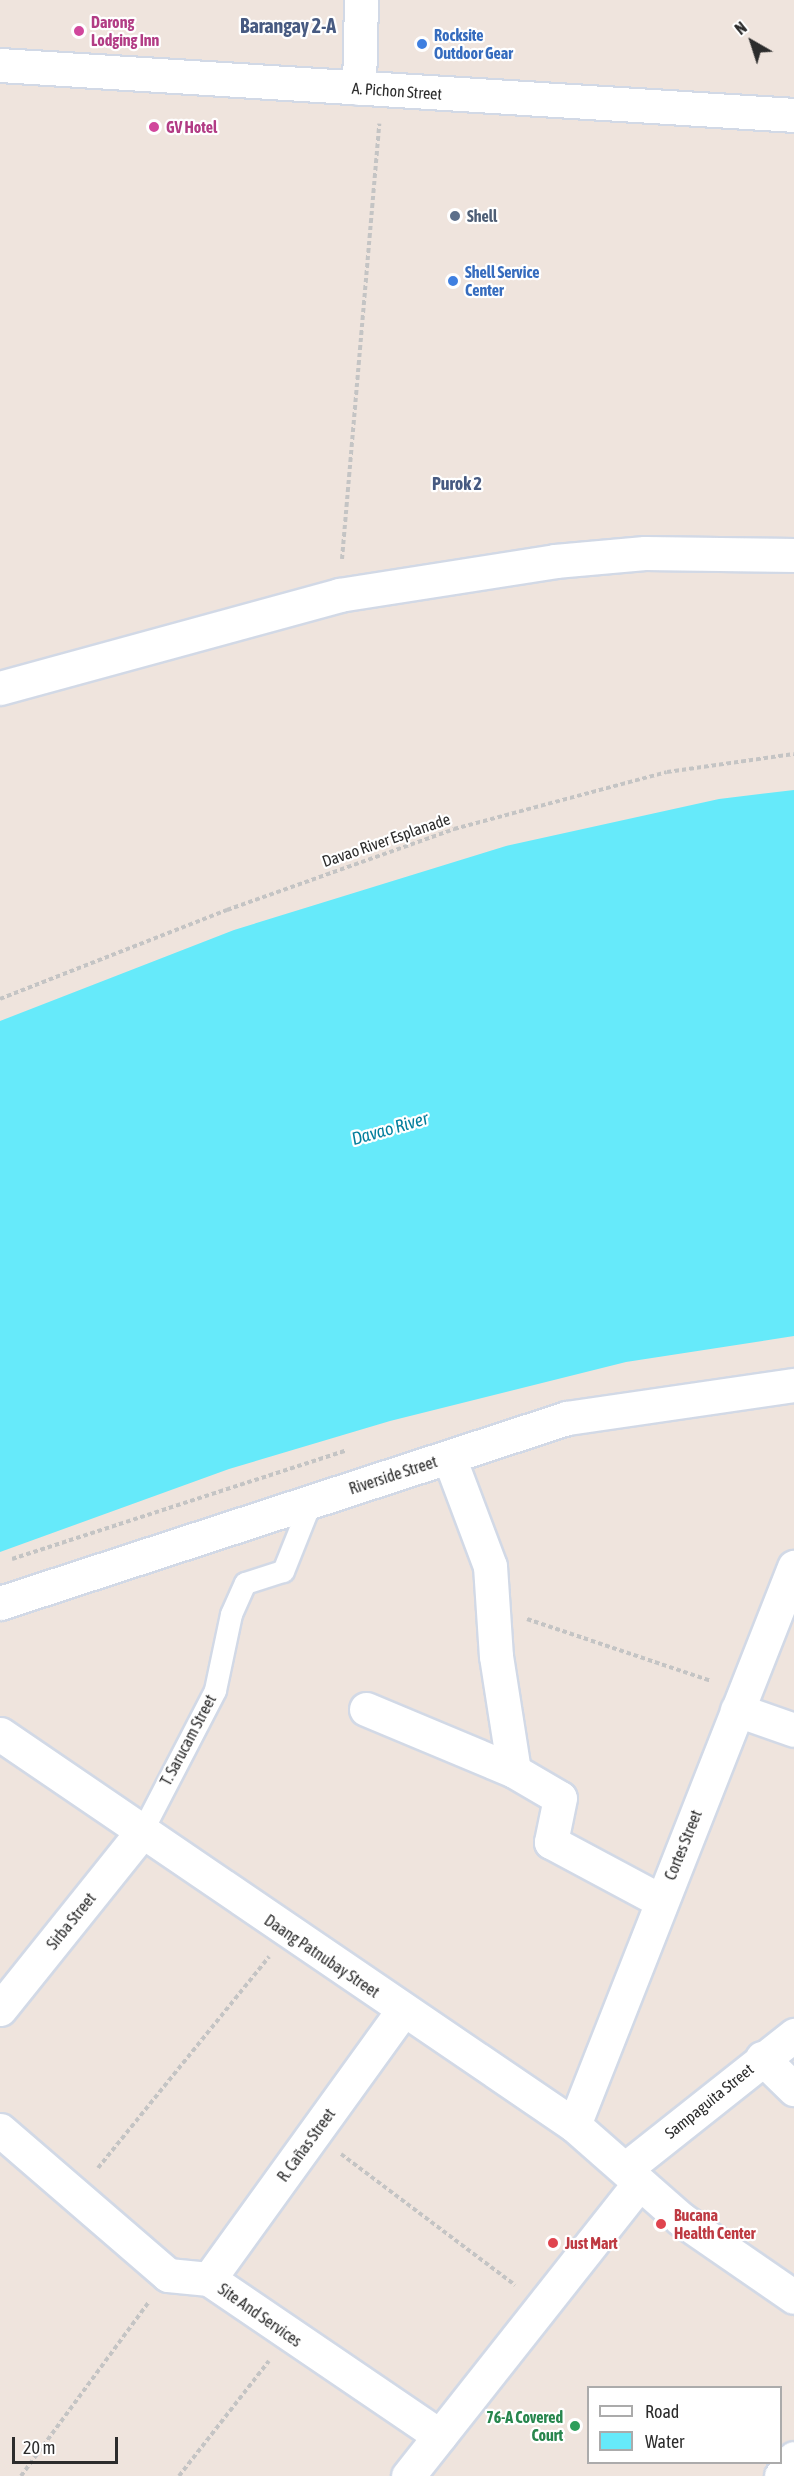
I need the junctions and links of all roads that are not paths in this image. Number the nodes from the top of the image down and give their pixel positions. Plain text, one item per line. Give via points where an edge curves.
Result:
1 (361, 0) edge
2 (0, 65) edge
3 (370, 89) junction
4 (794, 115) edge
5 (794, 555) edge
6 (0, 688) edge
7 (794, 1386) edge
8 (449, 1457) junction
9 (311, 1501) junction
10 (794, 1567) edge
11 (0, 1603) edge
12 (740, 1701) junction
13 (366, 1709) dead end
14 (794, 1731) edge
15 (0, 1734) edge
16 (514, 1771) junction
17 (141, 1833) junction
18 (661, 1900) junction
19 (0, 2009) edge
20 (402, 2011) junction
21 (794, 2035) edge
22 (762, 2058) junction
23 (794, 2089) edge
24 (574, 2125) junction
25 (0, 2130) edge
26 (632, 2176) junction
27 (209, 2279) junction
28 (794, 2297) edge
29 (440, 2436) junction
30 (794, 2458) edge
31 (408, 2476) edge
32 (781, 2476) edge

1 - 3 street
2 - 3 street, A. Pichon Street
3 - 4 street, A. Pichon Street
5 - 6 street via 645,553 555,561 339,596
7 - 8 street, Riverside Street via 567,1418
8 - 9 street, Riverside Street
8 - 16 street via 490,1566
9 - 11 street, Riverside Street
9 - 17 lane, T. Sarucam Street via 283,1571 244,1583 231,1614 215,1690
10 - 12 street, Cortes Street
12 - 14 street
12 - 18 street, Cortes Street
13 - 16 street
15 - 17 street, Daang Patnubay Street
16 - 18 street via 560,1798 551,1842
17 - 19 street, Sirba Street
17 - 20 street, Daang Patnubay Street
18 - 24 street, Cortes Street
20 - 24 street, Daang Patnubay Street
20 - 27 street, R. Cañas Street
21 - 22 street, Sampaguita Street
22 - 23 street
22 - 26 street, Sampaguita Street
24 - 26 street, Daang Patnubay Street
25 - 27 street, Site And Services via 168,2275
26 - 28 street, Daang Patnubay Street via 681,2219
26 - 29 street via 542,2306
27 - 29 street, Site And Services
29 - 31 street
30 - 32 street

